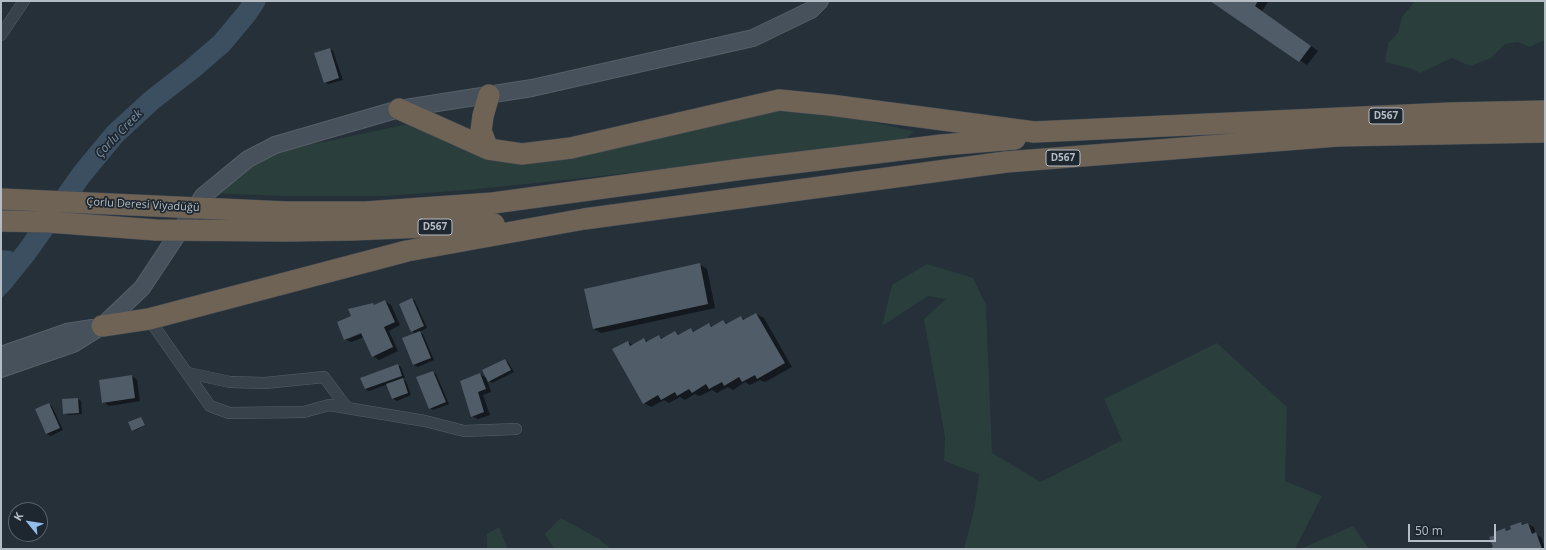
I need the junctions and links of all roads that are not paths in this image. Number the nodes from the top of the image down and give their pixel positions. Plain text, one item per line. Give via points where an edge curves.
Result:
1 (24, 1) edge
2 (820, 1) edge
3 (1, 35) edge
4 (489, 95) junction
5 (399, 109) junction
6 (1545, 111) edge
7 (1227, 124) junction
8 (1545, 132) edge
9 (488, 149) junction
10 (1, 198) edge
11 (584, 219) junction
12 (1, 221) edge
13 (285, 222) junction
14 (149, 319) junction
15 (102, 326) junction
16 (1, 355) edge
17 (1, 369) edge
18 (188, 373) junction
19 (347, 408) junction
20 (516, 429) dead end

1 - 3 street
2 - 4 main road via 810,10 752,38 532,88
4 - 5 main road
4 - 9 highway via 481,131
5 - 9 highway
5 - 15 main road via 275,145 248,159 203,196 142,288
6 - 7 highway, D567 via 1450,112
7 - 9 highway via 1034,132 779,100 571,148 522,154
7 - 13 highway, D567 via 942,144 493,203 366,212
8 - 11 highway, D567 via 1337,136 1006,162
10 - 13 highway, Çorlu Deresi Viyadüğü / D567, bridge
11 - 13 highway, D567 via 445,227
11 - 14 highway via 406,252
12 - 13 highway, Çorlu Deresi Viyadüğü / D567, bridge via 156,230
14 - 15 highway
14 - 18 street
15 - 16 main road via 67,332
15 - 17 main road via 73,344
18 - 19 street via 230,382 265,383 324,377
18 - 19 street via 210,406 229,413 304,412 329,405
19 - 20 street via 425,421 464,431

